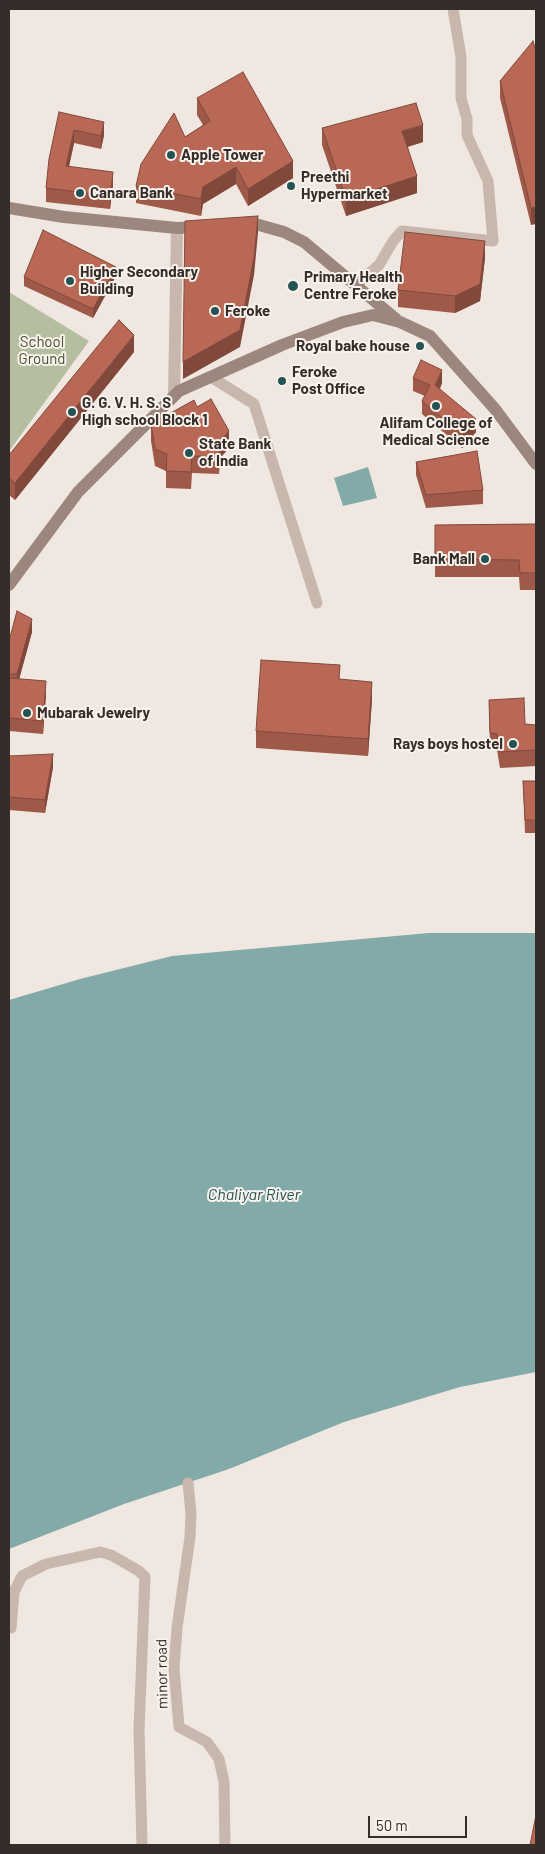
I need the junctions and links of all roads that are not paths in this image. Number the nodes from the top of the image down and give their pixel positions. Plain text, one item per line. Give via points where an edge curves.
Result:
1 (453, 9) edge
2 (9, 208) edge
3 (228, 226) edge
4 (211, 227) edge
5 (177, 228) junction
6 (356, 285) junction
7 (400, 322) junction
8 (211, 377) junction
9 (174, 396) junction
10 (536, 464) edge
11 (9, 585) edge
12 (316, 603) dead end
13 (188, 1483) dead end
14 (11, 1628) dead end
15 (142, 1845) edge
16 (225, 1845) edge

1 - 6 street via 461,58 467,135 488,181 492,241 402,231 379,265
2 - 5 main road
3 - 6 main road via 259,225 284,232 304,242
4 - 5 main road
5 - 9 street
6 - 7 main road
7 - 8 main road via 373,315 343,322
7 - 10 main road via 430,336 495,409
8 - 9 main road
8 - 12 street via 254,404
9 - 11 main road via 78,492
13 - 16 street, minor road via 190,1536 176,1628 174,1668 179,1727 207,1742 218,1759 224,1782
14 - 15 street via 14,1592 22,1576 46,1564 100,1552 139,1570 145,1577 139,1730

